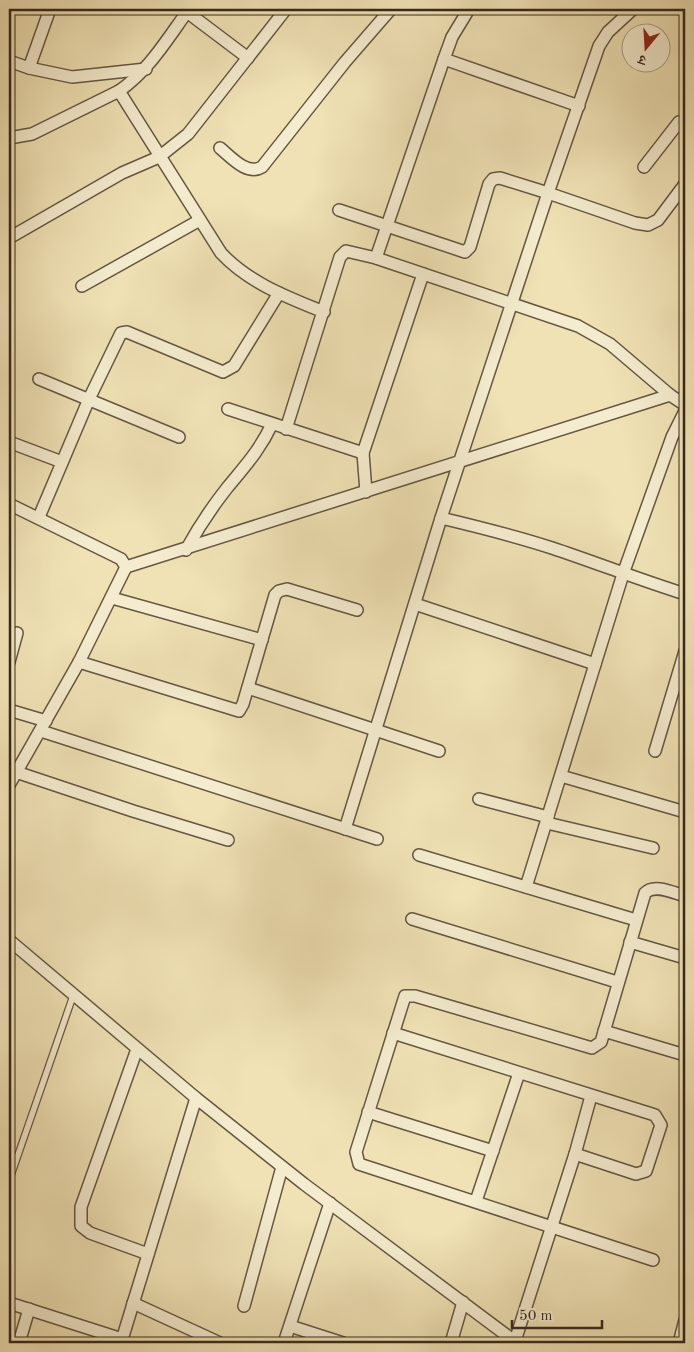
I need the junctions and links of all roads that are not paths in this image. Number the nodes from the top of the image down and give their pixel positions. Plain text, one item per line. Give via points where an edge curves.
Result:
1 (50, 9) edge
2 (286, 9) edge
3 (391, 9) edge
4 (469, 9) edge
5 (633, 9) edge
6 (187, 10) edge
7 (248, 58) junction
8 (444, 59) junction
9 (9, 62) edge
10 (29, 68) junction
11 (146, 69) junction
12 (119, 91) junction
13 (579, 106) junction
14 (685, 121) edge
15 (9, 138) edge
16 (220, 148) dead end
17 (159, 156) junction
18 (644, 167) dead end
19 (685, 184) edge
20 (548, 192) junction
21 (339, 210) dead end
22 (200, 220) junction
23 (385, 226) junction
24 (9, 238) edge
25 (376, 258) junction
26 (423, 274) junction
27 (82, 286) dead end
28 (279, 293) junction
29 (511, 303) junction
30 (324, 312) junction
31 (39, 379) dead end
32 (670, 395) junction
33 (89, 399) junction
34 (685, 405) edge
35 (228, 409) dead end
36 (685, 411) edge
37 (272, 424) junction
38 (286, 429) junction
39 (179, 437) dead end
40 (9, 442) edge
41 (362, 453) junction
42 (62, 462) junction
43 (460, 462) junction
44 (366, 492) junction
45 (9, 504) edge
46 (39, 517) junction
47 (441, 518) junction
48 (186, 550) junction
49 (126, 567) junction
50 (623, 574) junction
51 (685, 594) edge
52 (112, 598) junction
53 (414, 604) junction
54 (357, 610) dead end
55 (18, 633) dead end
56 (262, 640) junction
57 (685, 650) edge
58 (9, 662) edge
59 (79, 662) junction
60 (594, 664) junction
61 (248, 688) junction
62 (9, 710) edge
63 (43, 726) junction
64 (376, 729) junction
65 (655, 750) dead end
66 (439, 751) dead end
67 (16, 772) junction
68 (561, 776) junction
69 (9, 785) edge
70 (479, 799) dead end
71 (685, 812) edge
72 (547, 820) junction
73 (344, 829) junction
74 (377, 839) dead end
75 (228, 840) dead end
76 (653, 848) dead end
77 (419, 855) dead end
78 (526, 887) junction
79 (685, 896) edge
80 (412, 919) dead end
81 (636, 920) junction
82 (9, 940) edge
83 (630, 942) junction
84 (685, 958) edge
85 (617, 982) junction
86 (73, 996) junction
87 (604, 1031) junction
88 (393, 1033) junction
89 (137, 1049) junction
90 (685, 1055) edge
91 (520, 1073) junction
92 (591, 1096) junction
93 (196, 1098) junction
94 (368, 1112) junction
95 (493, 1151) junction
96 (575, 1154) junction
97 (282, 1167) junction
98 (9, 1181) edge
99 (476, 1201) junction
100 (330, 1203) junction
101 (552, 1225) junction
102 (148, 1254) junction
103 (653, 1260) dead end
104 (463, 1302) junction
105 (9, 1303) edge
106 (133, 1303) junction
107 (244, 1306) dead end
108 (30, 1309) junction
109 (685, 1320) edge
110 (290, 1326) junction
111 (122, 1341) edge
112 (516, 1342) edge
113 (19, 1343) edge
114 (220, 1343) edge
115 (284, 1343) edge
116 (343, 1343) edge
117 (451, 1343) edge
118 (679, 1343) edge

1 - 10 street
2 - 7 street
3 - 16 street via 262,167 254,170 245,167
4 - 8 street via 452,37
5 - 13 street via 608,32 599,46
6 - 7 street
6 - 11 street
7 - 17 street via 188,134
8 - 13 street
8 - 23 street
9 - 10 street
10 - 11 street via 72,78
11 - 12 street
12 - 15 street via 32,134
12 - 17 street
13 - 20 street
14 - 18 street via 679,122
17 - 22 street
17 - 24 street via 122,173
19 - 20 street via 658,220 648,225
20 - 23 street via 500,178 492,179 470,247 465,252
20 - 29 street
21 - 23 street
22 - 27 street
22 - 28 street via 232,265
23 - 25 street
25 - 26 street
25 - 30 street via 351,250 342,253
26 - 29 street
26 - 41 street
28 - 30 street
28 - 33 street via 229,370 217,372 124,331
29 - 32 street via 578,326 610,344
29 - 43 street
30 - 38 street
31 - 33 street
32 - 34 street
32 - 43 street
33 - 39 street
33 - 42 street
35 - 37 street
36 - 50 street via 672,437
37 - 38 street
37 - 48 street via 255,456 227,488
38 - 41 street
40 - 42 street
41 - 44 street
42 - 46 street
43 - 44 street
43 - 47 street
44 - 48 street
45 - 46 street
46 - 49 street via 122,559
47 - 50 street via 544,545
47 - 53 street
48 - 49 street
49 - 52 street
50 - 51 street
50 - 60 street
52 - 56 street
52 - 59 street
53 - 60 street
53 - 64 street
54 - 56 street via 282,588 275,595
55 - 58 street
56 - 61 street
57 - 65 street
59 - 61 street via 236,711 242,709
59 - 63 street
60 - 68 street
61 - 64 street
62 - 63 street
63 - 67 street
63 - 73 street
64 - 66 street
64 - 73 street
67 - 69 street
67 - 75 street
68 - 71 street
68 - 72 street
70 - 72 street
72 - 76 street
72 - 78 street
73 - 74 street
77 - 78 street
78 - 81 street
79 - 81 street via 650,889 645,893
80 - 85 street
81 - 83 street
82 - 86 street
83 - 84 street
83 - 85 street
85 - 87 street
86 - 89 street
86 - 98 lane
87 - 88 street via 597,1046 586,1048 409,995 402,1000
87 - 90 street
88 - 91 street
88 - 94 street
89 - 93 street
89 - 102 street via 81,1207 80,1218 81,1226 90,1233
91 - 92 street
91 - 95 street
92 - 96 street
92 - 96 street via 655,1115 661,1125 646,1171 642,1174
93 - 97 street
93 - 102 street
94 - 95 street
94 - 99 street via 356,1152 359,1164
95 - 99 street
96 - 101 street
97 - 100 street
97 - 107 street
99 - 101 street
100 - 104 street
100 - 110 street
101 - 103 street
101 - 112 street
102 - 106 street
104 - 112 street
104 - 117 street
105 - 108 street
106 - 111 street
106 - 114 street
108 - 111 street
108 - 113 street
109 - 118 street
110 - 115 street
110 - 116 street

